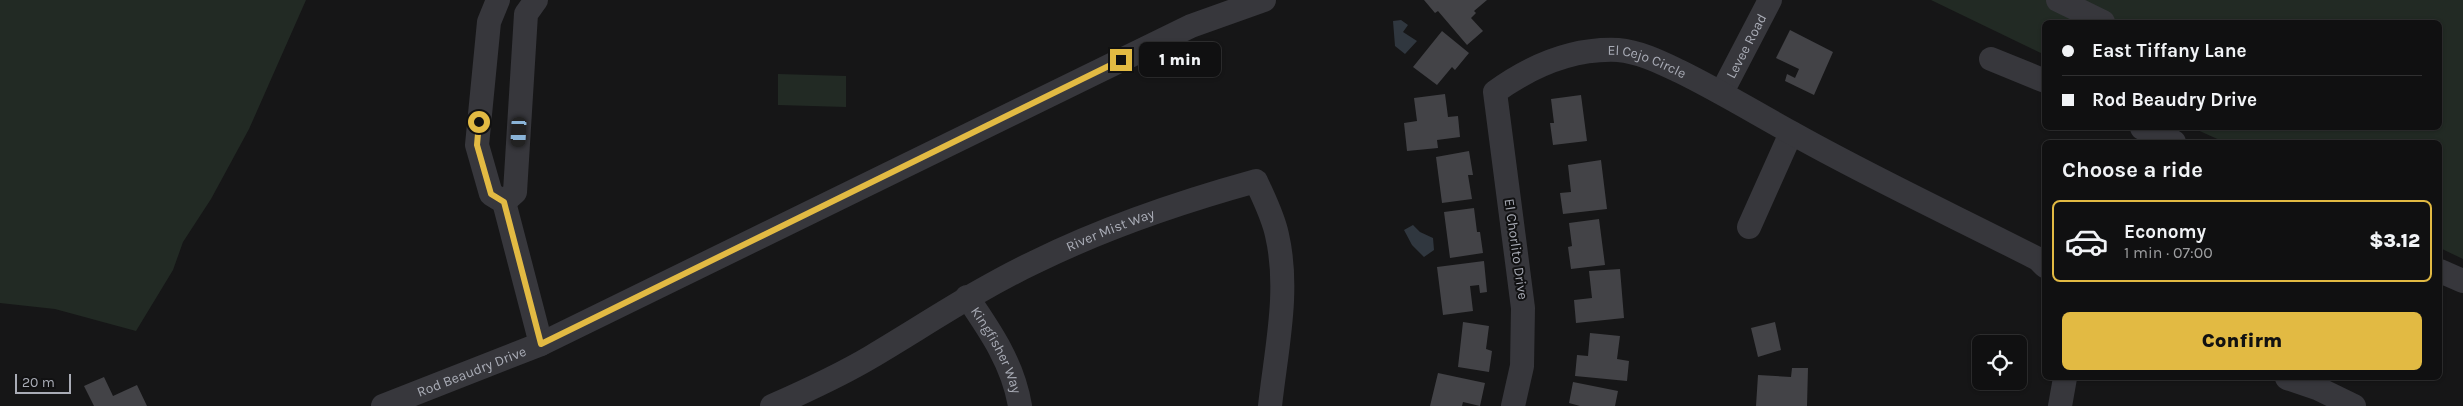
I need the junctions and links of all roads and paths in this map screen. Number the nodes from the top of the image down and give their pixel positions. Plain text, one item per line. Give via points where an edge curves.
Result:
1 (498, 0) edge
2 (536, 0) edge
3 (1264, 0) edge
4 (1770, 0) edge
5 (2058, 0) edge
6 (2099, 20) edge
7 (1991, 59) dead end
8 (2042, 80) edge
9 (1495, 92) joint
10 (1722, 92) junction
11 (2147, 130) edge
12 (1791, 133) junction
13 (2169, 140) edge
14 (504, 202) junction
15 (1749, 226) dead end
16 (2042, 263) edge
17 (2442, 272) edge
18 (2463, 281) edge
19 (967, 298) junction
20 (541, 344) junction
21 (2065, 380) edge
22 (2293, 380) edge
23 (383, 406) edge
24 (772, 406) edge
25 (1020, 406) edge
26 (1270, 406) edge
27 (1513, 406) edge
28 (2060, 406) edge
29 (2354, 406) edge

1 - 14 street via 488,22 477,145 491,194
2 - 14 street via 526,14 516,192
3 - 20 street, Rod Beaudry Drive via 1191,26
4 - 10 street, Levee Road
5 - 6 street
7 - 8 street
9 - 10 street, El Cejo Circle via 1522,74 1556,60 1618,50 1658,61
9 - 27 street, El Chorlito Drive via 1524,308 1522,366
10 - 12 street, El Cejo Circle
11 - 13 street
12 - 15 street
12 - 16 street, El Cejo Circle
14 - 20 street
17 - 18 street
19 - 24 street, River Mist Way via 870,358
19 - 25 street, Kingfisher Way via 997,341 1009,365
19 - 26 street, River Mist Way via 1089,237 1256,181 1277,234 1282,262 1283,290
20 - 23 street, Rod Beaudry Drive
21 - 28 street
22 - 29 street

